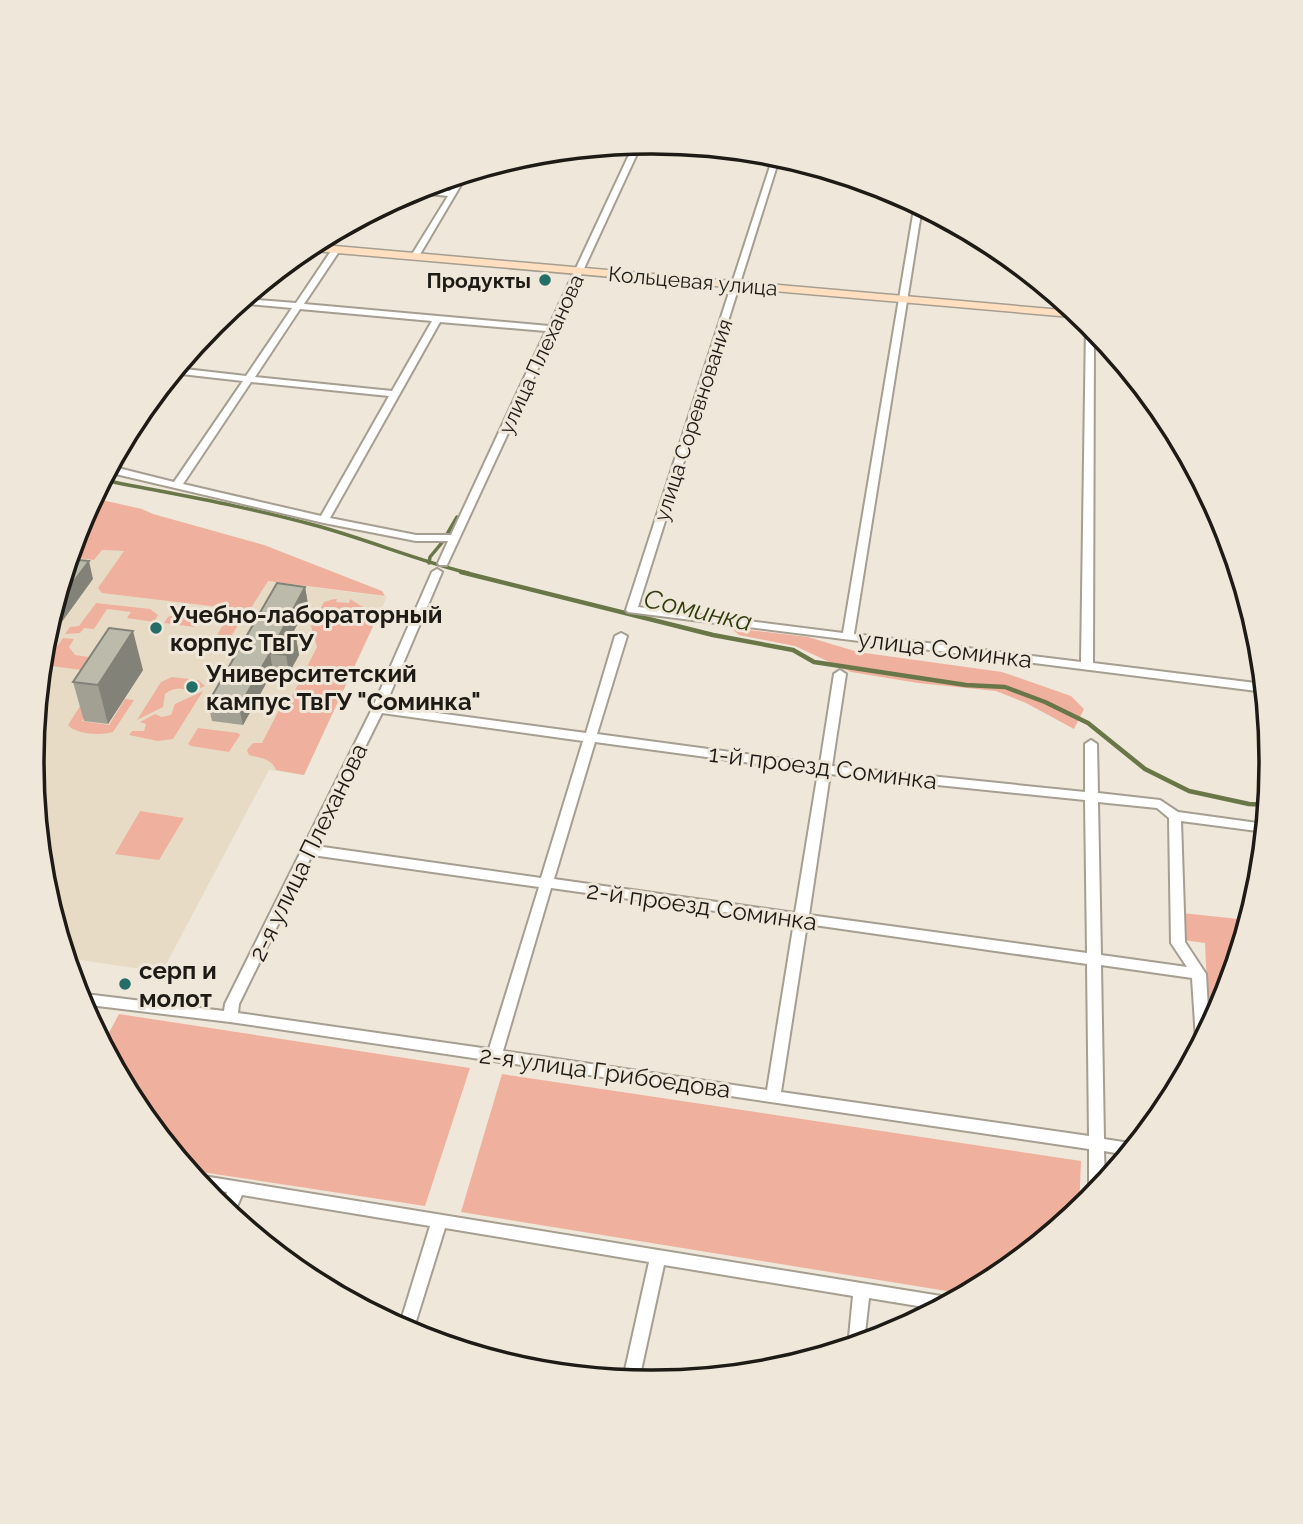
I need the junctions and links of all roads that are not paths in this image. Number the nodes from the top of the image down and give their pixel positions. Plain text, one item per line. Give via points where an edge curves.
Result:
1 (632, 155) edge
2 (773, 167) edge
3 (457, 187) edge
4 (440, 193) edge
5 (453, 194) junction
6 (916, 215) edge
7 (327, 249) edge
8 (337, 250) junction
9 (415, 256) junction
10 (579, 271) junction
11 (736, 285) junction
12 (903, 300) junction
13 (255, 302) edge
14 (299, 306) junction
15 (1060, 312) edge
16 (437, 319) junction
17 (552, 330) junction
18 (1090, 342) edge
19 (186, 372) edge
20 (249, 379) junction
21 (395, 394) junction
22 (118, 471) edge
23 (177, 485) junction
24 (324, 520) junction
25 (455, 538) junction
26 (440, 568) joint
27 (634, 605) joint
28 (621, 636) dead end
29 (848, 637) junction
30 (1087, 666) junction
31 (840, 674) dead end
32 (1254, 687) edge
33 (378, 709) junction
34 (590, 737) junction
35 (1091, 744) dead end
36 (825, 769) junction
37 (1091, 797) junction
38 (1175, 816) junction
39 (1255, 827) edge
40 (310, 850) junction
41 (546, 884) junction
42 (801, 920) junction
43 (1094, 959) junction
44 (1199, 974) junction
45 (92, 1000) edge
46 (230, 1017) junction
47 (1202, 1020) edge
48 (494, 1056) junction
49 (773, 1097) junction
50 (1098, 1144) junction
51 (1121, 1147) edge
52 (1097, 1174) edge
53 (215, 1184) edge
54 (237, 1188) junction
55 (232, 1201) edge
56 (439, 1220) junction
57 (658, 1256) junction
58 (862, 1290) junction
59 (931, 1301) edge
60 (409, 1319) edge
61 (856, 1333) edge
62 (633, 1369) edge

1 - 10 street, улица Плеханова
2 - 11 street, улица Соревнования
3 - 5 street
4 - 5 street
5 - 9 street
6 - 12 street
7 - 8 main road, Кольцевая улица
8 - 9 main road, Кольцевая улица
8 - 14 street
9 - 10 main road, Кольцевая улица
10 - 11 main road, Кольцевая улица
10 - 17 street, улица Плеханова
11 - 12 main road, Кольцевая улица
11 - 27 street, улица Соревнования
12 - 15 main road, Кольцевая улица
12 - 29 street
13 - 14 street
14 - 16 street
14 - 20 street
16 - 17 street
16 - 21 street
17 - 25 street, улица Плеханова
18 - 30 street
19 - 20 street
20 - 21 street
20 - 23 street
21 - 24 street
22 - 23 street
23 - 24 street
24 - 25 street via 416,538
25 - 26 street, улица Плеханова
26 - 33 street, 2-я улица Плеханова
27 - 29 street, улица Соминка via 632,610
28 - 34 street
29 - 30 street, улица Соминка
30 - 32 street, улица Соминка
31 - 36 street
33 - 34 street, 1-й проезд Соминка
33 - 40 street, 2-я улица Плеханова
34 - 36 street, 1-й проезд Соминка
34 - 41 street
35 - 37 street
36 - 37 street, 1-й проезд Соминка
36 - 42 street
37 - 38 street, 1-й проезд Соминка via 1160,804
37 - 43 street
38 - 39 street, 1-й проезд Соминка
38 - 44 street via 1178,943
40 - 41 street, 2-й проезд Соминка
40 - 46 street, 2-я улица Плеханова via 232,1004
41 - 42 street, 2-й проезд Соминка
41 - 48 street
42 - 43 street, 2-й проезд Соминка
42 - 49 street
43 - 44 street, 2-й проезд Соминка
43 - 50 street
44 - 47 street
45 - 46 street, 2-я улица Грибоедова
46 - 48 street, 2-я улица Грибоедова
48 - 49 street, 2-я улица Грибоедова
49 - 50 street, 2-я улица Грибоедова
50 - 51 street, 2-я улица Грибоедова
50 - 52 street
53 - 54 street
54 - 55 street
54 - 56 street
56 - 57 street
56 - 60 street
57 - 58 street
57 - 62 street
58 - 59 street
58 - 61 street

